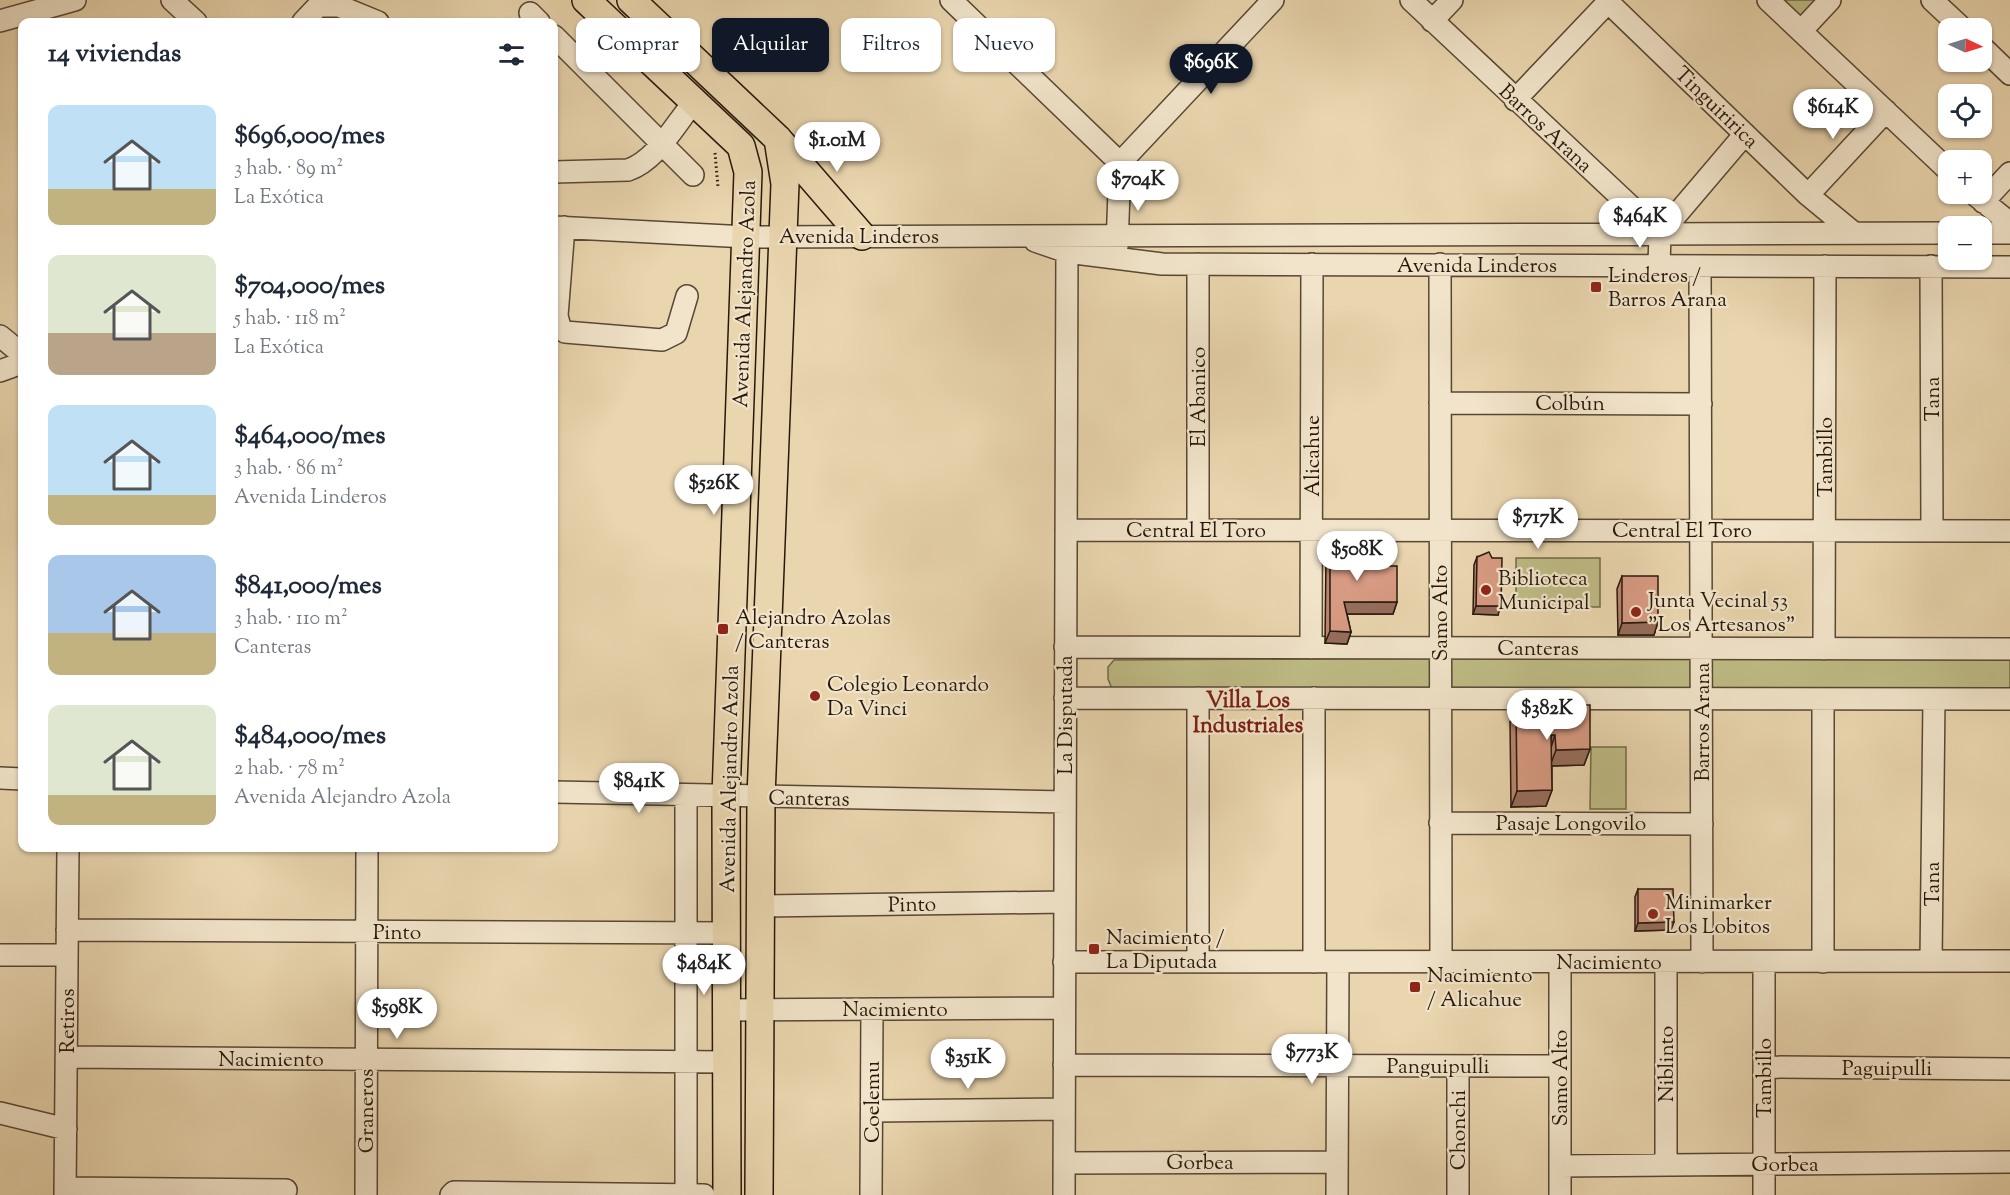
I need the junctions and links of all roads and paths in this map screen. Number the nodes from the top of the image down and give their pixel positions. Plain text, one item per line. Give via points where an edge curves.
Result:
1 (75, 0) edge
2 (172, 0) edge
3 (586, 0) edge
4 (631, 0) edge
5 (951, 0) edge
6 (1273, 0) edge
7 (1411, 0) edge
8 (1452, 0) edge
9 (1768, 0) edge
10 (1830, 0) edge
11 (1932, 0) edge
12 (1609, 1) edge
13 (192, 18) edge
14 (307, 18) edge
15 (368, 18) edge
16 (1951, 18) edge
17 (0, 21) edge
18 (1432, 21) junction
19 (1801, 31) junction
20 (558, 40) edge
21 (1992, 57) edge
22 (2010, 74) edge
23 (1515, 100) junction
24 (694, 102) junction
25 (1886, 111) junction
26 (1745, 134) junction
27 (778, 139) junction
28 (662, 142) junction
29 (1938, 160) edge
30 (1120, 163) junction
31 (558, 172) edge
32 (2010, 173) edge
33 (693, 175) dead end
34 (1992, 187) edge
35 (1808, 195) junction
36 (1986, 204) edge
37 (2010, 223) edge
38 (559, 227) edge
39 (1854, 233) junction
40 (1938, 233) edge
41 (1992, 233) edge
42 (2010, 233) edge
43 (1660, 234) junction
44 (1118, 235) junction
45 (782, 236) junction
46 (862, 236) junction
47 (747, 237) junction
48 (1066, 244) junction
49 (1117, 260) junction
50 (1198, 264) junction
51 (1312, 264) junction
52 (1440, 264) junction
53 (1659, 265) junction
54 (1700, 266) junction
55 (1825, 266) junction
56 (1932, 266) junction
57 (2010, 267) edge
58 (558, 272) edge
59 (687, 296) dead end
60 (558, 320) edge
61 (9, 336) edge
62 (18, 348) edge
63 (18, 364) edge
64 (0, 370) edge
65 (1440, 403) junction
66 (1701, 404) junction
67 (1066, 530) junction
68 (1198, 530) junction
69 (1312, 530) junction
70 (1440, 530) junction
71 (1702, 530) junction
72 (1824, 531) junction
73 (1932, 531) junction
74 (2010, 531) edge
75 (1065, 647) junction
76 (1311, 648) junction
77 (1440, 648) junction
78 (1702, 648) junction
79 (1824, 648) junction
80 (2010, 649) edge
81 (1065, 698) junction
82 (1198, 698) junction
83 (1314, 698) junction
84 (1440, 699) junction
85 (1702, 699) junction
86 (1822, 699) junction
87 (1934, 699) junction
88 (2010, 699) edge
89 (0, 778) edge
90 (18, 778) edge
91 (558, 792) edge
92 (686, 795) junction
93 (726, 796) junction
94 (761, 797) junction
95 (1065, 802) junction
96 (1440, 823) junction
97 (1701, 824) junction
98 (68, 852) edge
99 (367, 852) edge
100 (1065, 903) junction
101 (760, 906) junction
102 (68, 930) junction
103 (367, 932) junction
104 (686, 933) junction
105 (726, 933) junction
106 (0, 955) edge
107 (67, 955) junction
108 (1931, 961) junction
109 (1064, 962) junction
110 (1198, 962) junction
111 (1314, 962) junction
112 (1338, 962) junction
113 (1441, 962) junction
114 (1560, 962) junction
115 (1666, 962) junction
116 (1702, 962) junction
117 (1764, 962) junction
118 (1823, 962) junction
119 (2010, 962) edge
120 (1064, 1008) junction
121 (872, 1009) junction
122 (727, 1010) junction
123 (760, 1010) junction
124 (67, 1057) junction
125 (366, 1060) junction
126 (686, 1062) junction
127 (727, 1062) junction
128 (1064, 1065) junction
129 (1337, 1066) junction
130 (1458, 1066) junction
131 (1560, 1066) junction
132 (1764, 1067) junction
133 (2010, 1069) edge
134 (1064, 1109) junction
135 (872, 1111) junction
136 (0, 1113) edge
137 (66, 1129) junction
138 (1337, 1162) junction
139 (2010, 1162) edge
140 (1064, 1163) junction
141 (1764, 1164) junction
142 (1666, 1165) junction
143 (1560, 1166) junction
144 (286, 1190) dead end
145 (66, 1191) edge
146 (249, 1192) edge
147 (366, 1195) edge
148 (451, 1195) edge
149 (686, 1195) edge
150 (704, 1195) edge
151 (727, 1195) edge
152 (759, 1195) edge
153 (871, 1195) edge
154 (1064, 1195) edge
155 (1336, 1195) edge
156 (1458, 1195) edge
157 (1560, 1195) edge
158 (1764, 1195) edge

1 - 17 street
2 - 13 street
3 - 24 main road, Avenida Alejandro Azola
4 - 27 main road
5 - 30 street
6 - 30 street
7 - 18 street, Barros Arana
8 - 18 street
9 - 19 street
10 - 19 street
11 - 16 street
12 - 23 street
12 - 26 street, Tinguiririca
14 - 15 street via 318,6 339,6
18 - 23 street, Barros Arana
19 - 25 street
20 - 28 street
21 - 22 street
23 - 43 street, Barros Arana
24 - 28 street
24 - 47 main road, Avenida Alejandro Azola via 741,146 748,172
25 - 29 street
25 - 35 street
26 - 35 street, Tinguiririca
26 - 43 street
27 - 45 main road, Avenida Alejandro Azola via 785,184
27 - 46 main road
28 - 31 street via 645,162 628,170
28 - 33 street
30 - 44 street
32 - 34 street
35 - 39 street, Tinguiririca
36 - 37 street
38 - 47 street, Avenida Linderos
38 - 58 street
39 - 40 street, Avenida Linderos
39 - 43 street, Avenida Linderos
41 - 42 street
43 - 44 street, Avenida Linderos
43 - 53 street
44 - 48 street, Avenida Linderos
44 - 49 street
45 - 46 street, Avenida Linderos
45 - 47 street, Avenida Linderos
45 - 94 main road, Avenida Alejandro Azola
46 - 48 street, Avenida Linderos via 1021,236
47 - 93 main road, Avenida Alejandro Azola
48 - 49 street, Avenida Linderos
48 - 67 street, La Disputada
49 - 50 street, Avenida Linderos
50 - 51 street, Avenida Linderos
50 - 68 street, El Abanico
51 - 52 street, Avenida Linderos
51 - 69 street, Alicahue
52 - 53 street, Avenida Linderos
52 - 65 street, Samo Alto
53 - 54 street, Avenida Linderos
54 - 55 street, Avenida Linderos
54 - 66 street, Barros Arana
55 - 56 street, Avenida Linderos
55 - 72 street, Tambillo
56 - 57 street, Avenida Linderos
56 - 73 street, Tana
59 - 60 street via 676,333 662,340 565,332
61 - 62 street
63 - 64 street
65 - 66 street, Colbún
65 - 70 street, Samo Alto
66 - 71 street, Barros Arana
67 - 68 street, Central El Toro
67 - 75 street, La Disputada
68 - 69 street, Central El Toro
69 - 70 street, Central El Toro
69 - 76 street, Alicahue
70 - 71 street, Central El Toro
70 - 77 street, Samo Alto
71 - 72 street, Central El Toro
71 - 78 street, Barros Arana
72 - 73 street, Central El Toro
72 - 79 street, Tambillo
73 - 74 street, Central El Toro
75 - 76 street, Canteras
75 - 81 street, La Disputada
76 - 77 street, Canteras
77 - 78 street, Canteras
77 - 84 street, Samo Alto
78 - 79 street, Canteras
78 - 85 street, Barros Arana
79 - 80 street, Canteras
81 - 82 street
81 - 95 street, La Disputada
82 - 83 street
82 - 110 street
83 - 84 street
83 - 111 street
84 - 85 street
84 - 96 street, Samo Alto
85 - 86 street
85 - 97 street, Barros Arana
86 - 87 street
86 - 118 street
87 - 88 street
87 - 108 street, Tana
89 - 90 street
91 - 92 street, Canteras
92 - 93 street, Canteras
92 - 104 street, Avenida Alejandro Azola
93 - 94 street, Canteras
93 - 105 main road, Avenida Alejandro Azola
94 - 95 street, Canteras
94 - 101 main road, Avenida Alejandro Azola
95 - 100 street, La Disputada
96 - 97 street, Pasaje Longovilo
96 - 113 street, Samo Alto
97 - 116 street, Barros Arana
98 - 102 street, Retiros
99 - 103 street, Graneros
100 - 101 street, Pinto
100 - 109 street, La Disputada
101 - 123 main road, Avenida Alejandro Azola
102 - 103 street, Pinto
102 - 107 street, Retiros
103 - 104 street, Pinto
103 - 125 street, Graneros
104 - 105 street, Pinto
104 - 126 street, Avenida Alejandro Azola
105 - 122 main road, Avenida Alejandro Azola
106 - 107 street
107 - 124 street, Retiros
108 - 118 street, Nacimiento
108 - 119 street, Nacimiento
109 - 110 street, Nacimiento
109 - 120 street, La Disputada
110 - 111 street, Nacimiento
111 - 112 street, Nacimiento
112 - 113 street, Nacimiento
112 - 129 street
113 - 114 street, Nacimiento
114 - 115 street, Nacimiento
114 - 131 street, Samo Alto
115 - 116 street, Nacimiento
115 - 142 street, Niblinto
116 - 117 street, Nacimiento
117 - 118 street, Nacimiento
117 - 132 street, Tambillo
120 - 121 street, Nacimiento
120 - 128 street, La Disputada
121 - 123 street, Nacimiento
121 - 135 street, Coelemu
122 - 123 street, Nacimiento
122 - 127 main road, Avenida Alejandro Azola
123 - 152 main road, Avenida Alejandro Azola
124 - 125 street, Nacimiento
124 - 137 street, Retiros
125 - 126 street, Nacimiento
125 - 147 street, Graneros
126 - 127 street, Nacimiento
126 - 149 street, Avenida Alejandro Azola
127 - 151 main road, Avenida Alejandro Azola
128 - 129 street, Panguipulli
128 - 134 street, La Disputada
129 - 130 street, Panguipulli
129 - 138 street
130 - 131 street, Panguipulli
130 - 156 street, Chonchi
131 - 143 street, Samo Alto
132 - 133 street, Paguipulli
132 - 141 street, Tambillo
134 - 135 street
134 - 140 street, La Disputada
135 - 153 street, Coelemu
136 - 137 street
137 - 145 street, Retiros
138 - 140 street, Gorbea
138 - 155 street
139 - 141 street, Gorbea
140 - 154 street, La Disputada
141 - 142 street, Gorbea
141 - 158 street, Tambillo
142 - 143 street, Gorbea
143 - 157 street, Samo Alto
144 - 146 street
145 - 146 street
148 - 149 street
149 - 150 street

